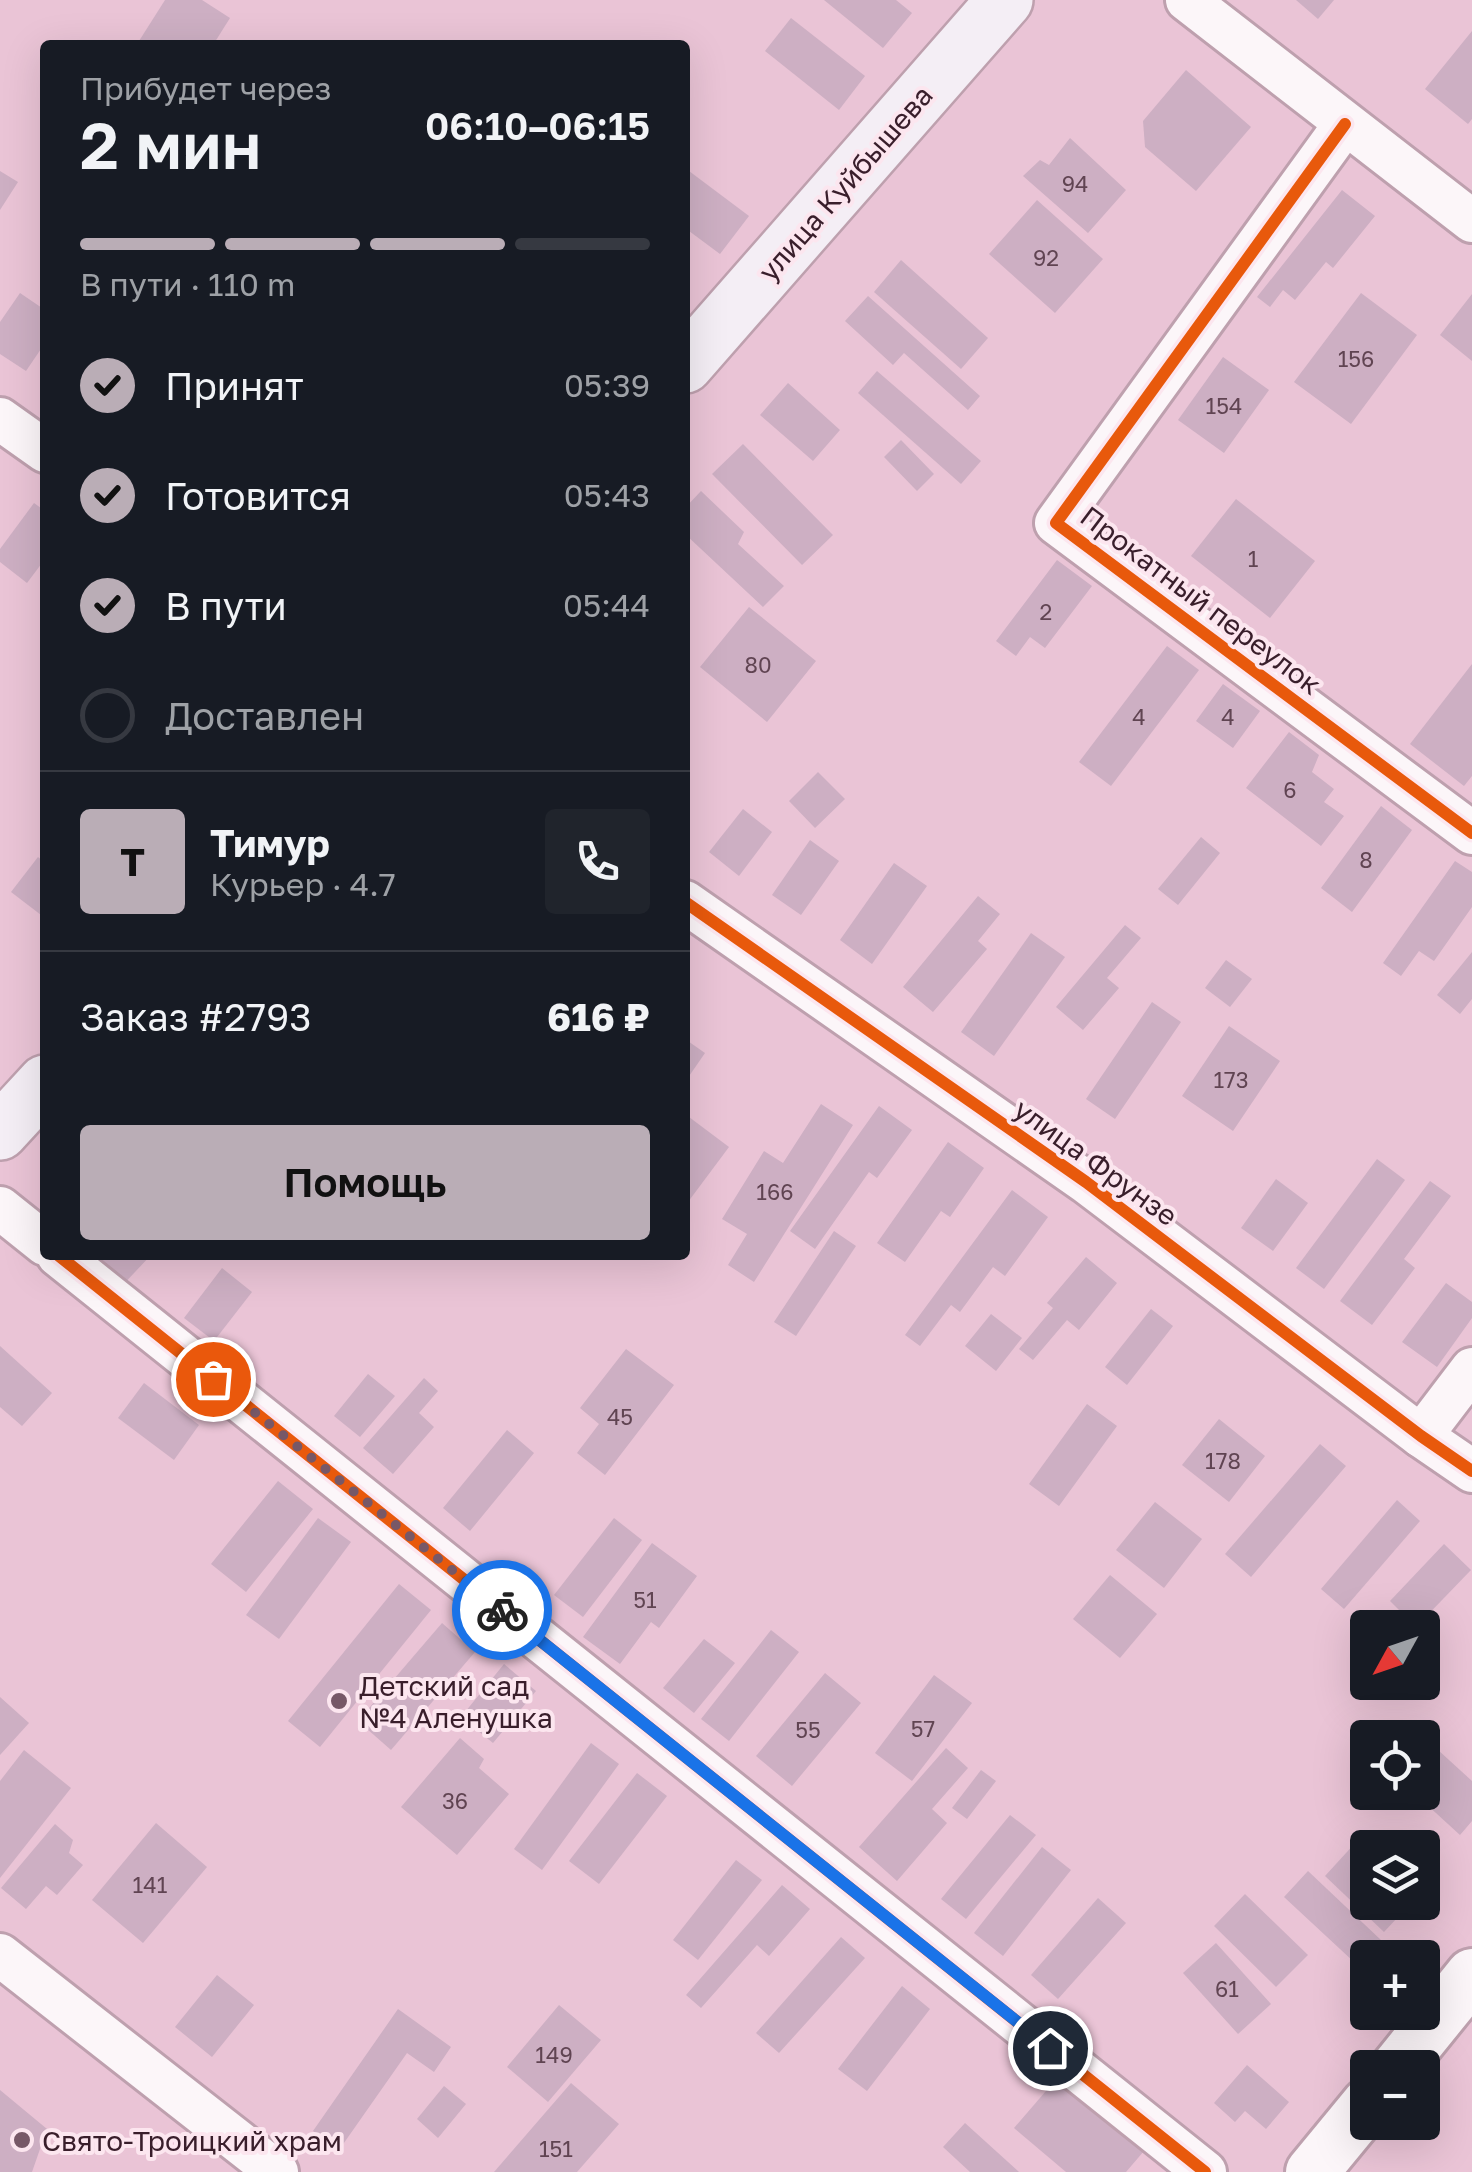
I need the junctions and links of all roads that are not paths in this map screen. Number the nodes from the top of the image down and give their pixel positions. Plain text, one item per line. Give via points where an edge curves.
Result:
1 (1005, 0) edge
2 (1187, 0) edge
3 (1345, 124) junction
4 (1472, 221) edge
5 (690, 359) edge
6 (0, 419) edge
7 (40, 447) edge
8 (1472, 833) edge
9 (690, 905) edge
10 (40, 1088) edge
11 (0, 1132) edge
12 (0, 1208) edge
13 (40, 1240) edge
14 (64, 1260) edge
15 (1472, 1369) edge
16 (1421, 1436) junction
17 (1472, 1470) edge
18 (0, 1955) edge
19 (1472, 1975) edge
20 (1412, 2050) edge
21 (1350, 2126) edge
22 (277, 2172) edge
23 (1205, 2172) edge
24 (1312, 2172) edge

1 - 5 main road, улица Куйбышева
2 - 3 street
3 - 4 street
3 - 8 street, Прокатный переулок via 1056,522
6 - 7 street
9 - 16 street, улица Фрунзе via 1086,1182
10 - 11 main road
12 - 13 street
14 - 23 street
15 - 16 street
16 - 17 street, улица Фрунзе
18 - 22 street
19 - 20 street
21 - 24 street

